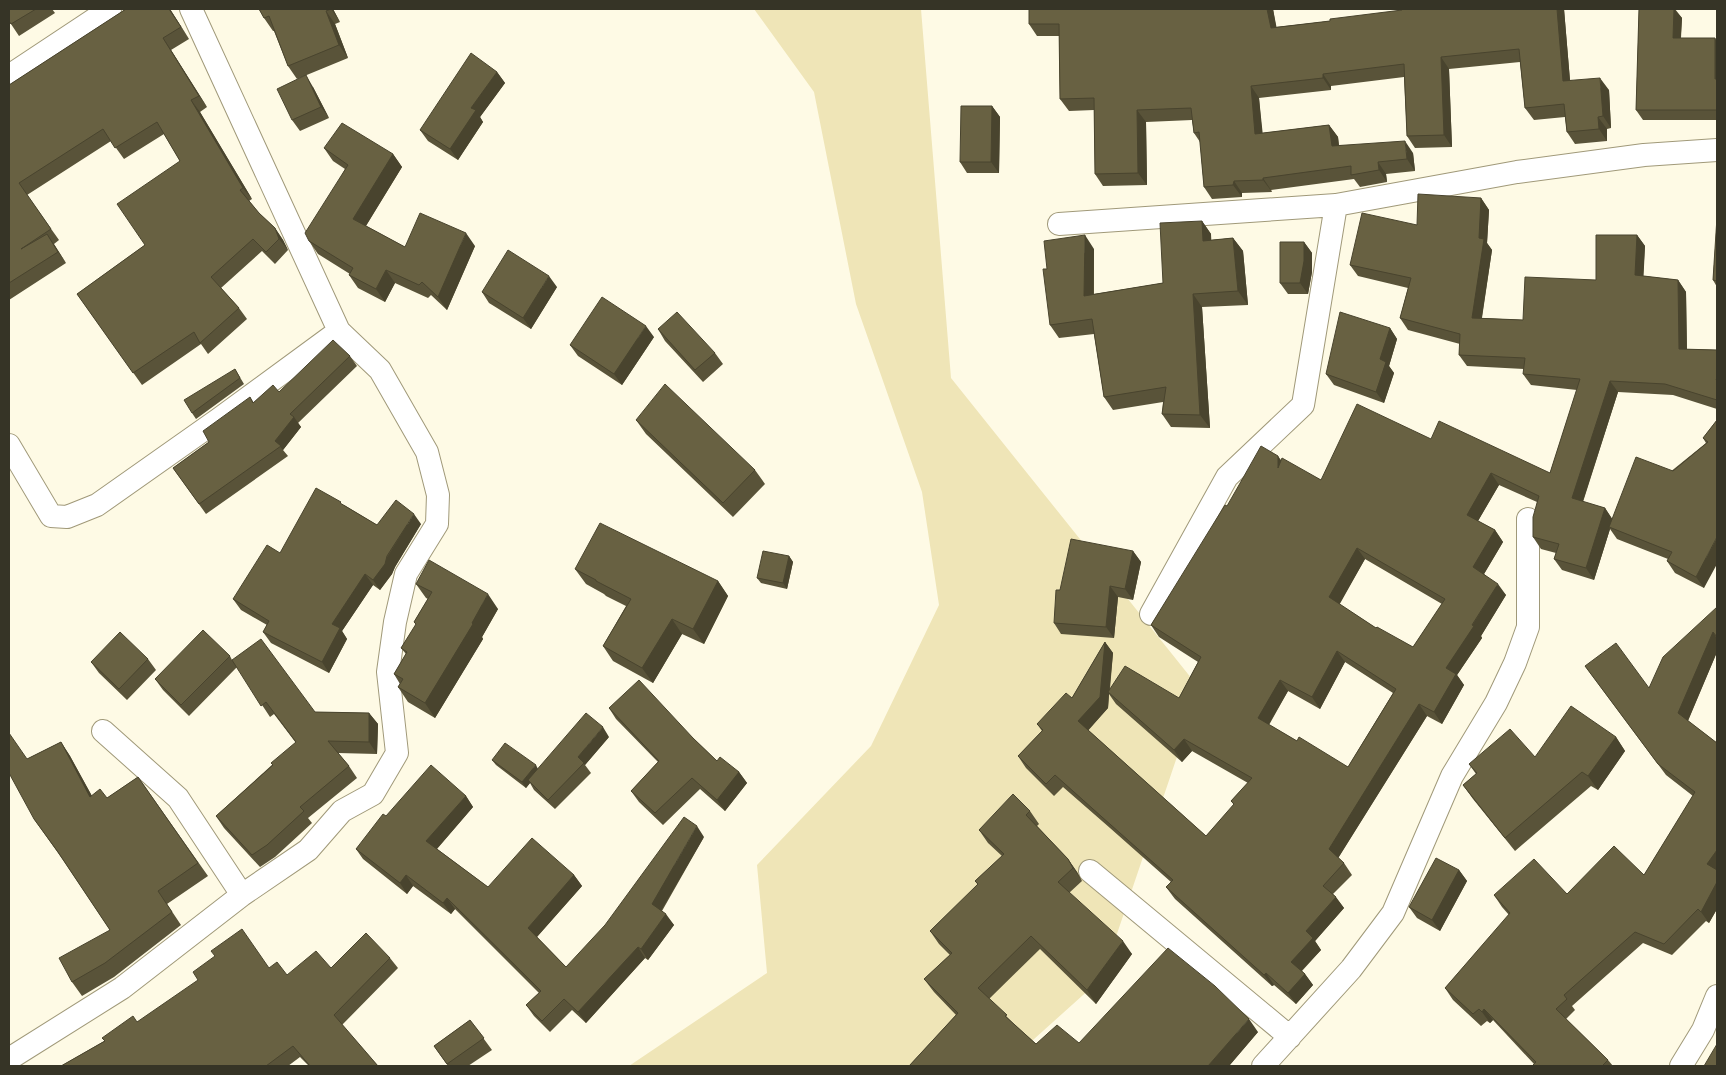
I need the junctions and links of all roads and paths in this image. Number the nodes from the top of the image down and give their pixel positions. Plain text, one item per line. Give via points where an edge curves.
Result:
1 (110, 9) edge
2 (191, 9) edge
3 (9, 76) edge
4 (1717, 150) edge
5 (1336, 205) junction
6 (1059, 224) dead end
7 (339, 331) junction
8 (9, 445) edge
9 (1528, 519) dead end
10 (1151, 614) dead end
11 (103, 730) dead end
12 (1090, 871) dead end
13 (242, 895) junction
14 (1717, 996) edge
15 (1290, 1037) junction
16 (9, 1058) edge
17 (1263, 1066) edge
18 (1681, 1066) edge

1 - 3 street
2 - 7 street
4 - 5 street via 1644,155 1517,172
5 - 6 street
5 - 10 street via 1303,405 1227,476
7 - 8 street via 97,505 67,517 52,516
7 - 13 street via 380,370 427,452 438,495 437,524 406,574 395,622 388,672 397,753 373,794 342,811 308,850
9 - 15 street via 1528,627 1514,664 1496,703 1452,776 1393,913 1351,969
11 - 13 street via 178,798
12 - 15 street
13 - 16 street via 122,988
14 - 18 street via 1703,1030
15 - 17 street

